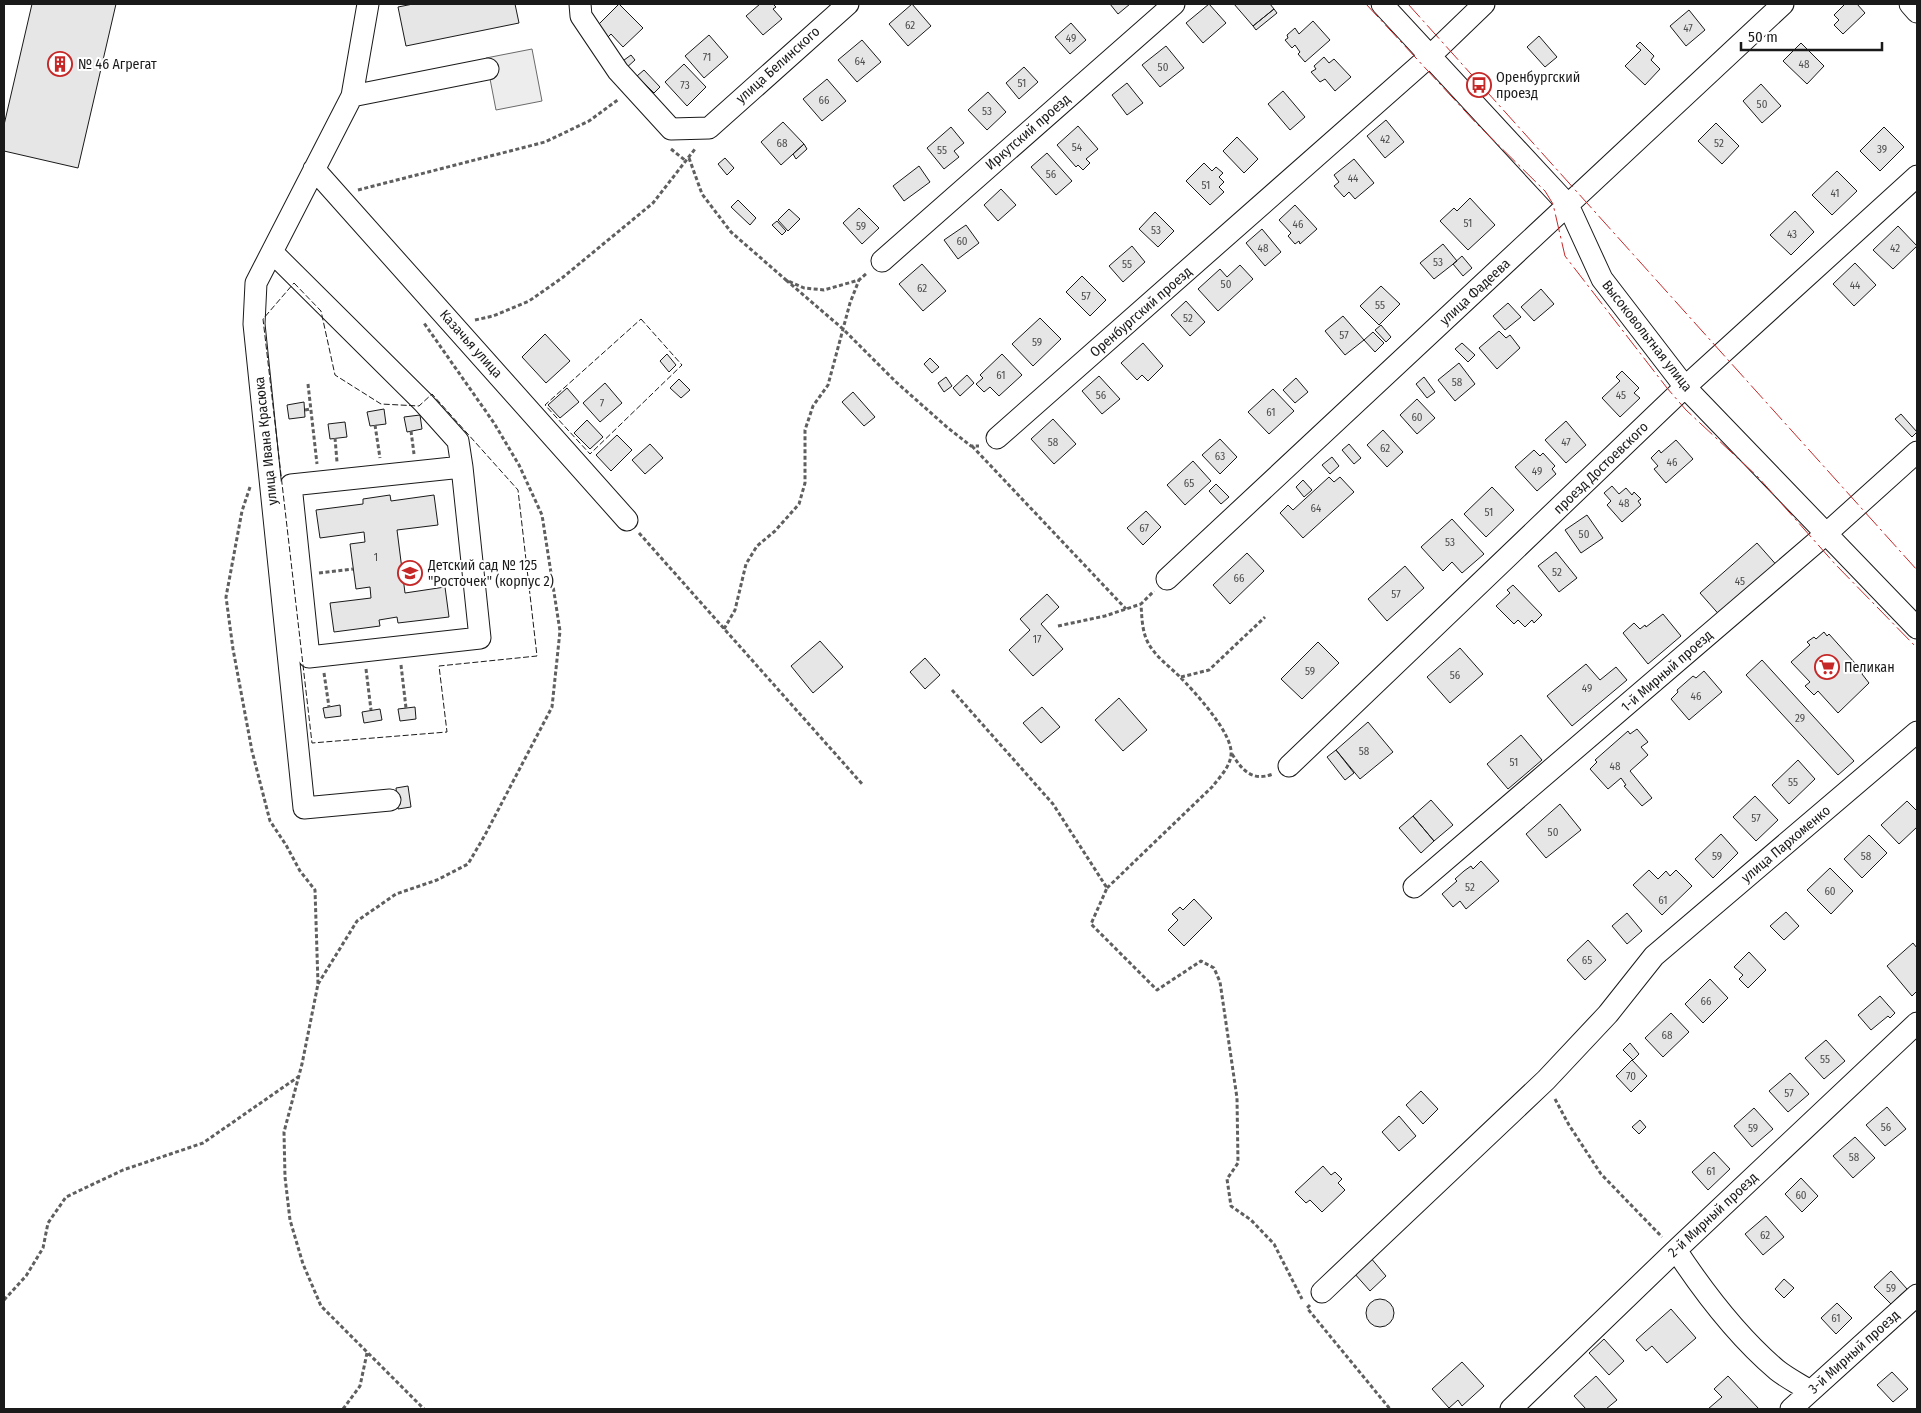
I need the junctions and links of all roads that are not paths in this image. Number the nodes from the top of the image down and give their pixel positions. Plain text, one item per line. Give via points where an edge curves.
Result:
1 (368, 4) edge
2 (580, 4) edge
3 (848, 4) edge
4 (1174, 4) edge
5 (1382, 4) edge
6 (1484, 4) edge
7 (1783, 4) edge
8 (1910, 4) edge
9 (1917, 12) edge
10 (1430, 56) junction
11 (488, 69) dead end
12 (352, 96) junction
13 (314, 169) junction
14 (1917, 176) edge
15 (1568, 205) junction
16 (272, 252) junction
17 (882, 261) road end
18 (1685, 388) junction
19 (997, 438) road end
20 (1917, 452) edge
21 (462, 467) junction
22 (627, 520) road end
23 (1827, 533) junction
24 (1167, 580) road end
25 (1917, 628) edge
26 (1917, 732) edge
27 (1289, 766) road end
28 (390, 800) dead end
29 (1414, 887) dead end
30 (1917, 1023) edge
31 (1676, 1250) junction
32 (1322, 1292) road end
33 (1917, 1295) edge
34 (1803, 1402) edge
35 (1511, 1409) edge

1 - 12 street, улица Ивана Красюка
2 - 3 street, улица Белинского via 581,16 618,71 671,129 709,128
4 - 17 street, Иркутский проезд
5 - 10 street, Высоковольтная улица
6 - 10 street, Оренбургский проезд
7 - 15 street, улица Фадеева
8 - 9 street
10 - 15 street, Высоковольтная улица
10 - 19 street, Оренбургский проезд
11 - 12 street
12 - 13 street, улица Ивана Красюка
13 - 16 street, улица Ивана Красюка
13 - 22 street, Казачья улица
14 - 18 street, проезд Достоевского
15 - 18 street, Высоковольтная улица via 1602,279
15 - 24 street, улица Фадеева
16 - 21 street via 423,402 458,442
16 - 28 street, улица Ивана Красюка via 256,283 254,324 304,808
18 - 23 street, Высоковольтная улица
18 - 27 street, проезд Достоевского
20 - 23 street, 1-й Мирный проезд
21 - 21 street via 480,638 309,656 290,485
23 - 25 street, Высоковольтная улица
23 - 29 street, 1-й Мирный проезд
26 - 32 street, улица Пархоменко via 1654,956 1608,1014 1546,1080
30 - 31 street, 2-й Мирный проезд
31 - 34 street via 1704,1292
31 - 35 street, 2-й Мирный проезд
33 - 34 street, 3-й Мирный проезд

